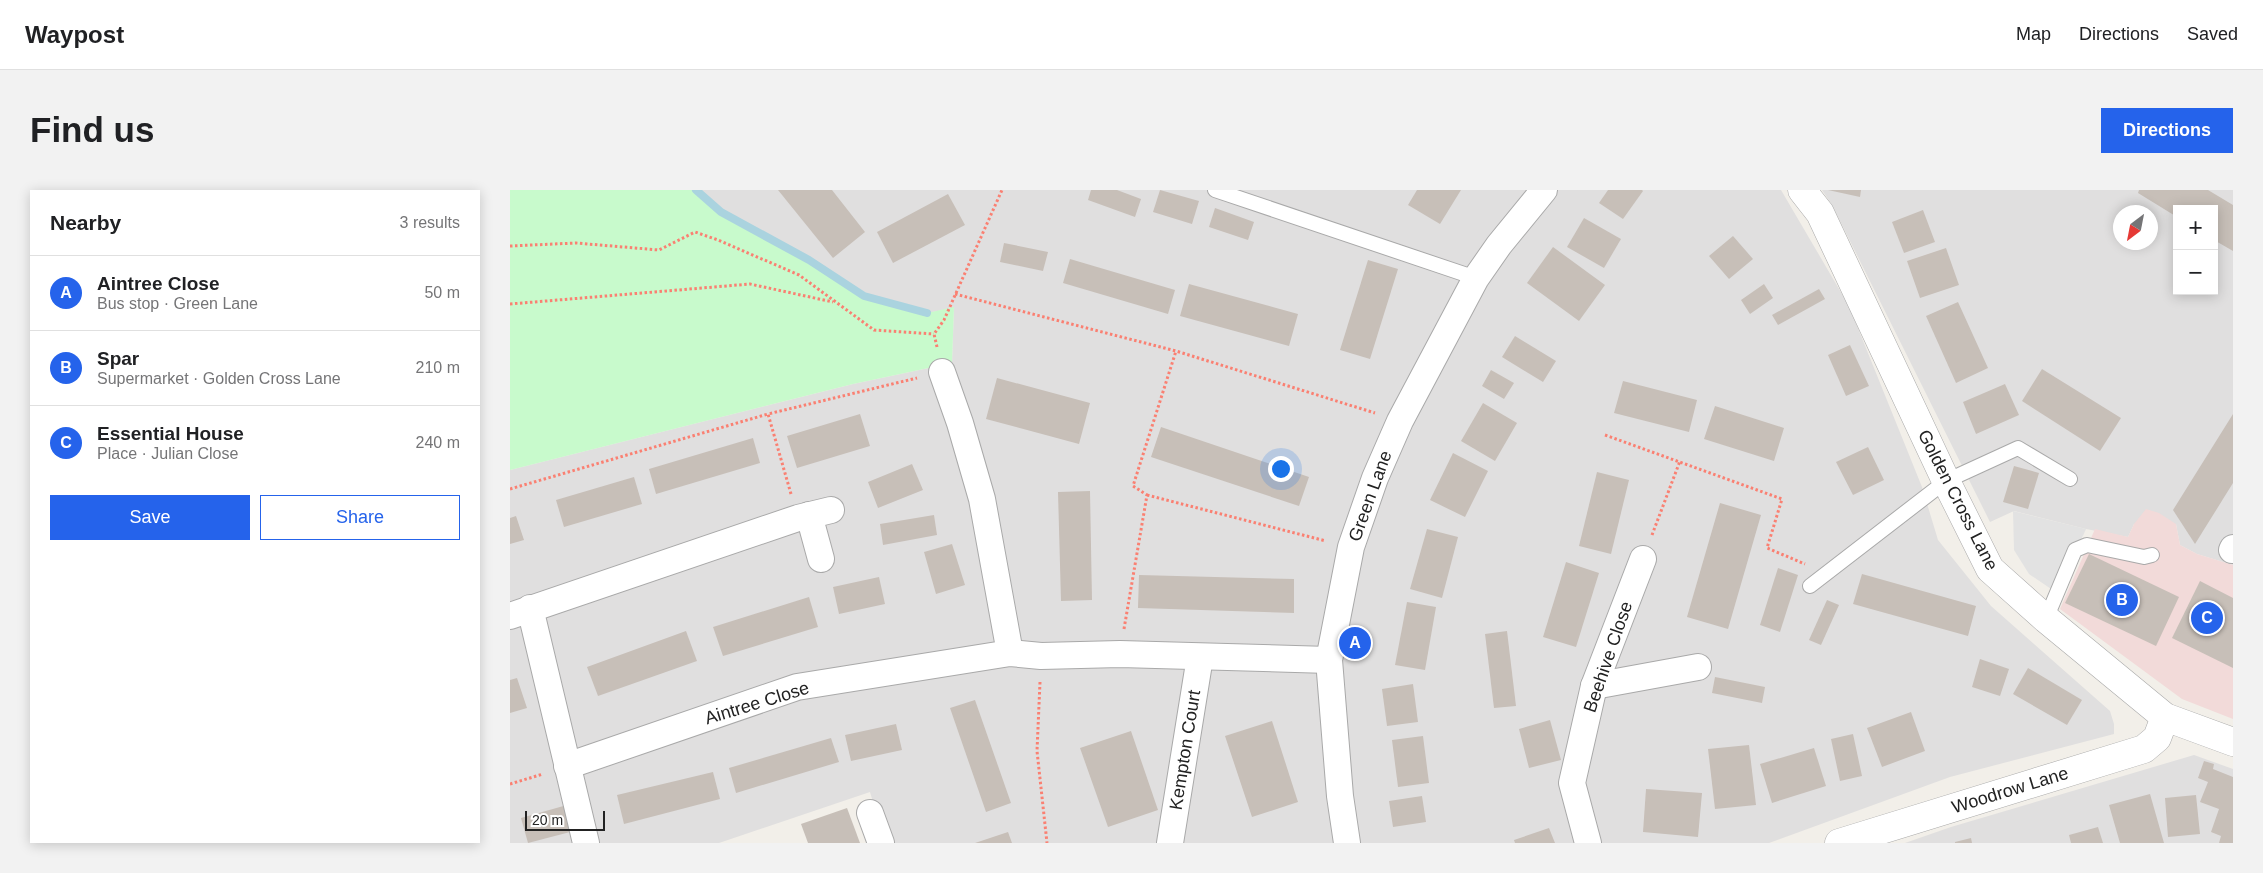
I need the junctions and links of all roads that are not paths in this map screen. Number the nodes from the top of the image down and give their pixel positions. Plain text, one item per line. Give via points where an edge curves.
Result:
1 (1214, 190) edge
2 (1544, 190) edge
3 (1802, 190) edge
4 (1476, 278) junction
5 (942, 372) road end
6 (2070, 479) dead end
7 (1946, 481) junction
8 (2152, 555) dead end
9 (821, 559) dead end
10 (1643, 560) road end
11 (1810, 586) dead end
12 (520, 612) edge
13 (2046, 619) junction
14 (1010, 653) junction
15 (1200, 657) junction
16 (1329, 660) junction
17 (1698, 667) dead end
18 (1594, 686) junction
19 (2165, 717) junction
20 (2233, 742) edge
21 (567, 766) junction
22 (870, 813) dead end
23 (1845, 842) edge
24 (586, 843) edge
25 (882, 843) edge
26 (1170, 843) edge
27 (1347, 843) edge
28 (1588, 843) edge

1 - 4 lane
2 - 4 street, Green Lane
3 - 7 street, Golden Cross Lane via 1820,213
4 - 16 street, Green Lane via 1400,421 1375,478 1351,547
5 - 14 street via 982,499
6 - 7 lane via 2018,448
7 - 11 lane
7 - 13 street, Golden Cross Lane via 1990,569
8 - 13 lane via 2144,557 2086,545 2075,550
9 - 12 street via 813,514
10 - 18 street, Beehive Close
12 - 21 street
13 - 19 street, Golden Cross Lane
14 - 15 street, Aintree Close
14 - 21 street, Aintree Close via 797,687
15 - 16 street, Aintree Close
15 - 26 street, Kempton Court
16 - 27 street, Green Lane
17 - 18 street
18 - 28 street, Beehive Close via 1572,783
19 - 20 street, Golden Cross Lane
19 - 23 street, Woodrow Lane via 2157,738 2144,749
21 - 24 street
22 - 25 street

